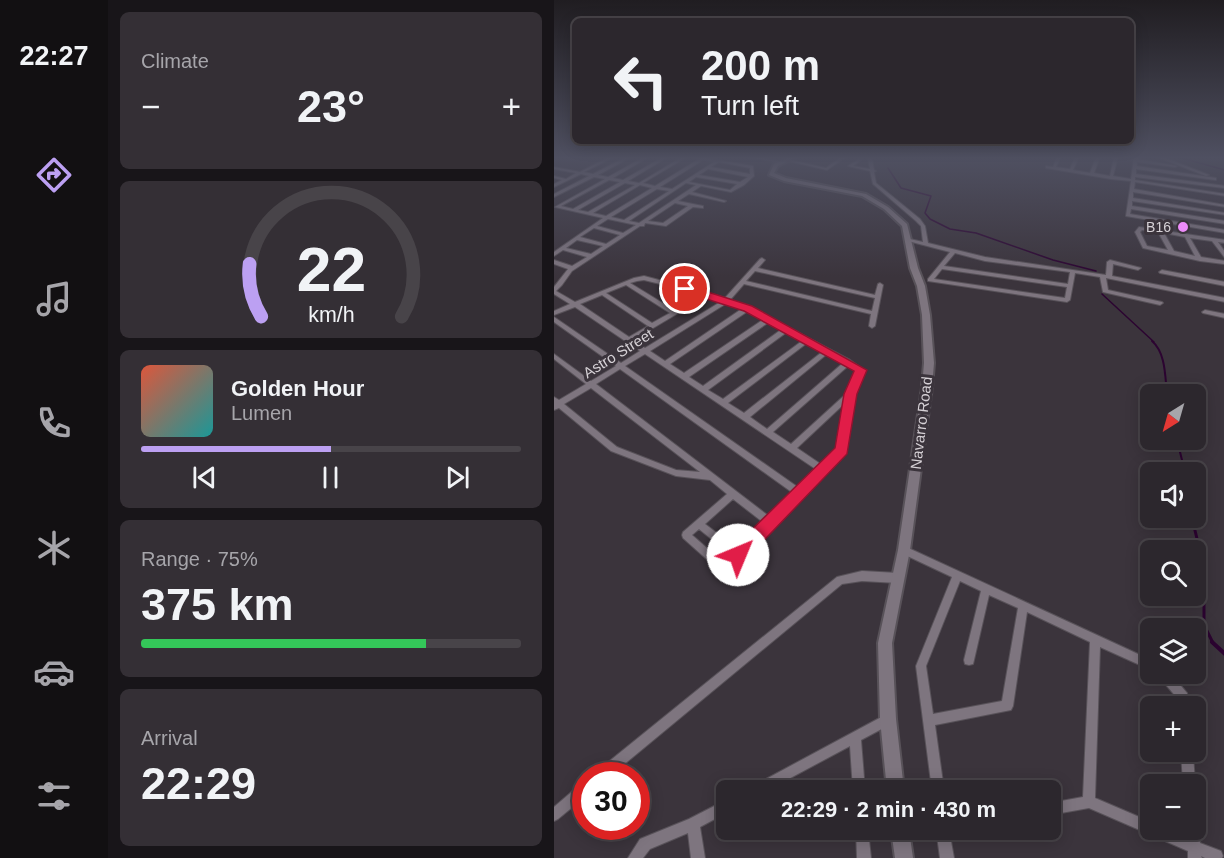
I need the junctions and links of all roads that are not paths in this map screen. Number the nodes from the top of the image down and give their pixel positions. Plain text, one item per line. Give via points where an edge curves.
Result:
1 (574, 197) edge
2 (596, 197) edge
3 (617, 197) edge
4 (640, 197) edge
5 (660, 197) edge
6 (683, 197) edge
7 (707, 197) edge
8 (867, 197) edge
9 (890, 197) edge
10 (1172, 197) edge
11 (1130, 199) joint
12 (725, 201) dead end
13 (676, 202) junction
14 (692, 205) junction
15 (1224, 206) edge
16 (556, 207) edge
17 (701, 207) dead end
18 (1129, 207) junction
19 (574, 210) junction
20 (590, 213) junction
21 (1224, 214) edge
22 (607, 217) junction
23 (624, 221) junction
24 (1224, 223) edge
25 (644, 224) junction
26 (593, 226) junction
27 (1160, 231) junction
28 (1224, 232) edge
29 (625, 235) junction
30 (1186, 235) junction
31 (577, 238) junction
32 (910, 240) junction
33 (1214, 240) junction
34 (1224, 242) edge
35 (926, 244) junction
36 (608, 246) junction
37 (562, 248) junction
38 (953, 252) junction
39 (1172, 253) junction
40 (554, 254) edge
41 (591, 256) junction
42 (1224, 257) edge
43 (1200, 259) junction
44 (762, 260) dead end
45 (554, 262) edge
46 (1224, 263) edge
47 (941, 267) junction
48 (572, 268) junction
49 (1138, 268) dead end
50 (754, 269) junction
51 (1073, 272) junction
52 (1162, 273) dead end
53 (1106, 277) junction
54 (742, 282) junction
55 (1214, 282) junction
56 (626, 283) junction
57 (1224, 284) edge
58 (880, 285) dead end
59 (1070, 286) junction
60 (555, 293) edge
61 (602, 293) junction
62 (706, 294) junction
63 (878, 297) junction
64 (1216, 298) junction
65 (1224, 300) edge
66 (726, 301) junction
67 (1160, 303) dead end
68 (575, 304) junction
69 (748, 308) junction
70 (1205, 312) dead end
71 (675, 313) junction
72 (874, 313) junction
73 (554, 314) edge
74 (1224, 316) edge
75 (554, 319) edge
76 (767, 320) junction
77 (653, 326) junction
78 (872, 326) dead end
79 (785, 330) junction
80 (628, 340) junction
81 (806, 341) junction
82 (646, 352) junction
83 (826, 352) junction
84 (554, 356) edge
85 (848, 362) junction
86 (665, 364) junction
87 (621, 367) junction
88 (683, 377) junction
89 (592, 385) junction
90 (703, 390) junction
91 (850, 394) junction
92 (723, 403) junction
93 (556, 404) edge
94 (745, 417) junction
95 (767, 433) junction
96 (791, 448) junction
97 (822, 469) junction
98 (712, 477) junction
99 (798, 492) junction
100 (733, 494) junction
101 (770, 522) junction
102 (699, 524) junction
103 (904, 550) junction
104 (738, 555) junction
105 (958, 575) junction
106 (898, 578) junction
107 (986, 589) junction
108 (1022, 605) junction
109 (1095, 639) junction
110 (970, 660) dead end
111 (1140, 660) edge
112 (1172, 684) edge
113 (1181, 696) edge
114 (888, 719) junction
115 (928, 721) junction
116 (855, 739) junction
117 (617, 762) edge
118 (776, 780) edge
119 (858, 780) edge
120 (895, 780) edge
121 (937, 780) edge
122 (572, 799) edge
123 (1089, 802) junction
124 (1061, 807) edge
125 (716, 812) edge
126 (554, 815) edge
127 (693, 824) junction
128 (1140, 824) edge
129 (863, 840) edge
130 (901, 840) edge
131 (944, 840) edge
132 (1172, 840) edge
133 (1194, 852) edge
134 (1216, 856) dead end
135 (900, 857) edge
136 (635, 858) edge
137 (698, 858) edge
138 (864, 858) edge
139 (947, 858) edge

1 - 16 street
2 - 19 street
3 - 20 street
4 - 22 street
5 - 23 street
6 - 13 street
7 - 12 street
8 - 32 street, Navarro Road via 905,225
9 - 35 street via 923,226
10 - 15 street
11 - 18 street
11 - 21 street
13 - 14 street
13 - 25 street
14 - 17 street
14 - 25 street via 664,225
16 - 19 street
18 - 24 street
18 - 28 street via 1127,215
19 - 20 street
20 - 22 street
22 - 23 street
22 - 26 street
23 - 25 street
25 - 29 street
26 - 29 street
26 - 31 street
27 - 30 street
27 - 39 street
27 - 39 street via 1142,228 1138,232 1145,247
29 - 36 street
30 - 33 street
30 - 43 street
31 - 36 street
31 - 37 street
32 - 35 street
32 - 103 street, Navarro Road via 926,315 929,363
33 - 34 street
33 - 42 street
35 - 38 street
36 - 41 street
37 - 40 street
37 - 41 street
38 - 47 street
38 - 51 street
39 - 43 street
41 - 48 street
43 - 46 street
44 - 50 street, Astro Street
45 - 48 street
47 - 59 street
47 - 59 street via 930,280 1067,300
48 - 60 street
49 - 53 street via 1110,262
50 - 54 street, Astro Street
50 - 63 street
51 - 53 street
51 - 59 street
52 - 55 street
53 - 64 street
53 - 67 street via 1105,291
54 - 66 street, Astro Street
54 - 72 street
55 - 57 street
55 - 64 street
56 - 61 street
56 - 62 street via 644,278
56 - 71 street
58 - 63 street
60 - 68 street
61 - 68 street
61 - 77 street
62 - 66 street
62 - 71 street
63 - 72 street
64 - 65 street
66 - 69 street
66 - 82 street, Astro Street
68 - 73 street
68 - 80 street
69 - 76 street
69 - 86 street
70 - 74 street
71 - 77 street
72 - 78 street
75 - 87 street
76 - 79 street
76 - 88 street
77 - 80 street
79 - 81 street
79 - 90 street
80 - 82 street
81 - 83 street
81 - 92 street
82 - 86 street
82 - 87 street, Astro Street
83 - 85 street
83 - 94 street
84 - 89 street
85 - 91 street via 861,370
85 - 95 street
86 - 88 street
87 - 89 street, Astro Street
87 - 99 street
88 - 90 street
89 - 93 street, Astro Street
89 - 98 street
90 - 92 street
91 - 96 street
91 - 97 street via 842,450
92 - 94 street
93 - 98 street via 614,449 676,473
94 - 95 street
95 - 96 street
96 - 97 street
97 - 99 street
98 - 100 street
99 - 101 street
100 - 101 street
100 - 102 street
101 - 104 street
102 - 104 street
102 - 104 street via 686,536 724,569
103 - 105 street
103 - 106 street, Navarro Road
105 - 107 street
105 - 115 street via 921,666
106 - 114 street, Navarro Road via 886,643
106 - 117 street via 862,576 840,580
107 - 108 street
107 - 110 street
108 - 109 street
108 - 115 street via 1007,706
109 - 111 street
109 - 123 street
112 - 113 street
114 - 116 street
114 - 120 street, Navarro Road
115 - 121 street
116 - 118 street
116 - 119 street
122 - 126 street
123 - 124 street
123 - 128 street
125 - 127 street
127 - 136 street via 645,843
127 - 137 street
129 - 138 street
130 - 135 street
131 - 139 street
132 - 133 street
133 - 134 street

